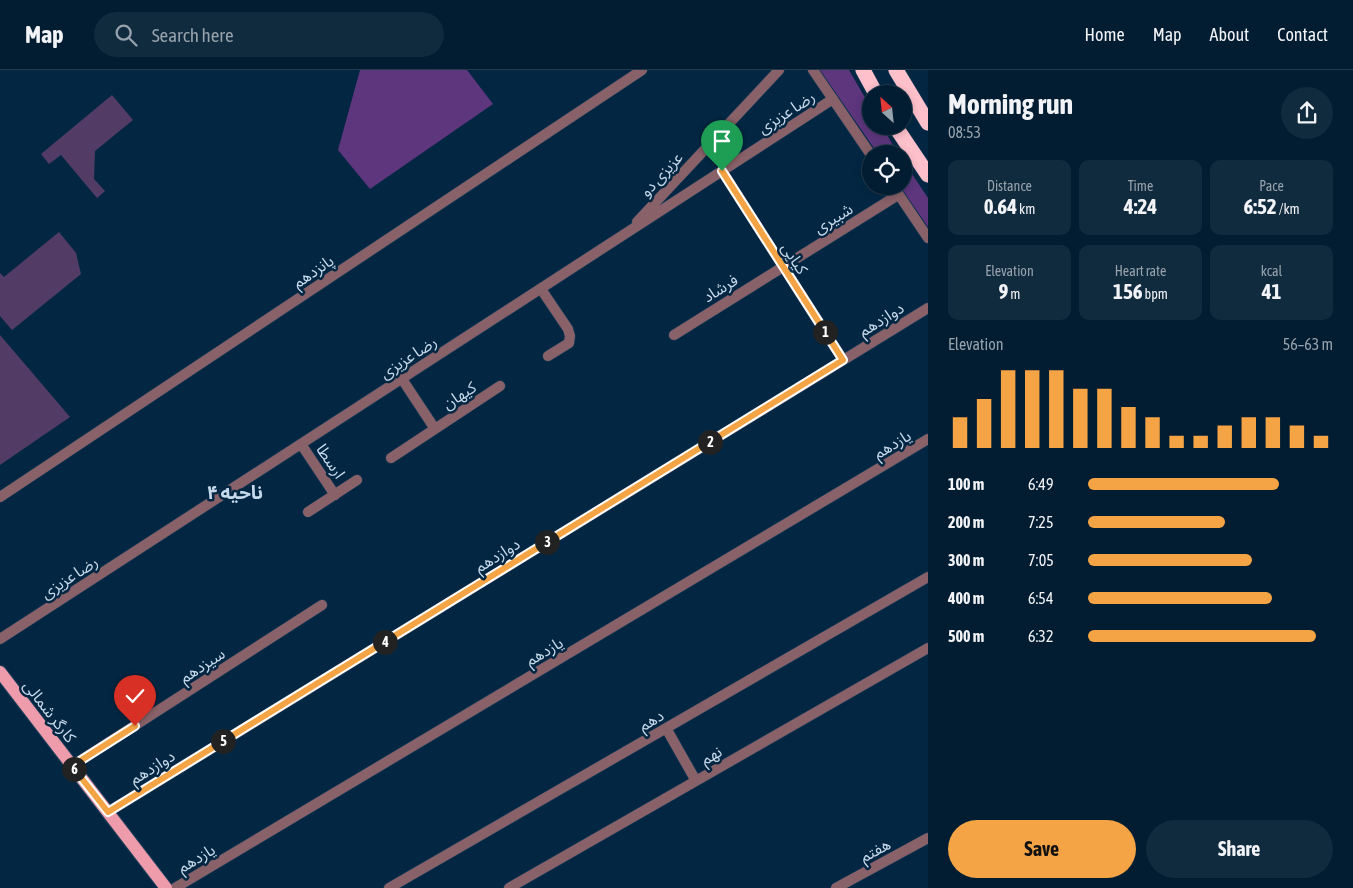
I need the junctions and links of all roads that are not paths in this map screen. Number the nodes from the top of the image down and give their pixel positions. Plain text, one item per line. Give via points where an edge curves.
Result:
1 (642, 70) edge
2 (779, 70) edge
3 (813, 70) edge
4 (863, 70) edge
5 (896, 70) edge
6 (871, 85) edge
7 (833, 99) junction
8 (928, 123) edge
9 (902, 135) edge
10 (864, 145) edge
11 (722, 171) junction
12 (928, 175) edge
13 (889, 195) edge
14 (899, 195) edge
15 (626, 234) junction
16 (928, 238) edge
17 (783, 266) junction
18 (541, 288) junction
19 (928, 308) edge
20 (674, 335) dead end
21 (548, 356) dead end
22 (843, 360) junction
23 (402, 379) junction
24 (500, 386) dead end
25 (435, 429) junction
26 (928, 439) edge
27 (301, 444) junction
28 (391, 458) dead end
29 (357, 480) dead end
30 (335, 495) junction
31 (0, 497) edge
32 (308, 512) dead end
33 (928, 577) edge
34 (322, 605) dead end
35 (0, 639) edge
36 (928, 648) edge
37 (0, 672) edge
38 (666, 728) junction
39 (72, 766) junction
40 (696, 781) junction
41 (108, 812) junction
42 (928, 838) edge
43 (166, 888) edge
44 (175, 888) edge
45 (389, 888) edge
46 (509, 888) edge
47 (836, 888) edge

1 - 31 street, پانزدهم
2 - 15 street, عزیزی دو
3 - 7 street
4 - 6 highway
5 - 8 highway
7 - 10 street
7 - 11 street, رضا عزیزی
9 - 12 highway
11 - 15 street, رضا عزیزی
11 - 17 street, کیایی
13 - 17 street, شبیری
14 - 16 street
15 - 18 street, رضا عزیزی
17 - 20 street, فرشاد
17 - 22 street, کیایی
18 - 21 street via 570,336 569,343
18 - 23 street, رضا عزیزی
19 - 22 street, دوازدهم
22 - 41 street, دوازدهم
23 - 25 street, کیهان
23 - 27 street, رضا عزیزی
24 - 25 street, کیهان
25 - 28 street, کیهان
26 - 44 street, یازدهم
27 - 30 street, ارسطا
27 - 35 street, رضا عزیزی
29 - 30 street, ارسطا
30 - 32 street, ارسطا
33 - 38 street, دهم
34 - 39 street, سیزدهم
36 - 40 street, نهم
37 - 39 main road, کارگر شمالی
38 - 40 street
38 - 45 street, دهم
39 - 41 main road, کارگر شمالی
40 - 46 street, نهم
41 - 43 main road, کارگر شمالی
42 - 47 street, هفتم

